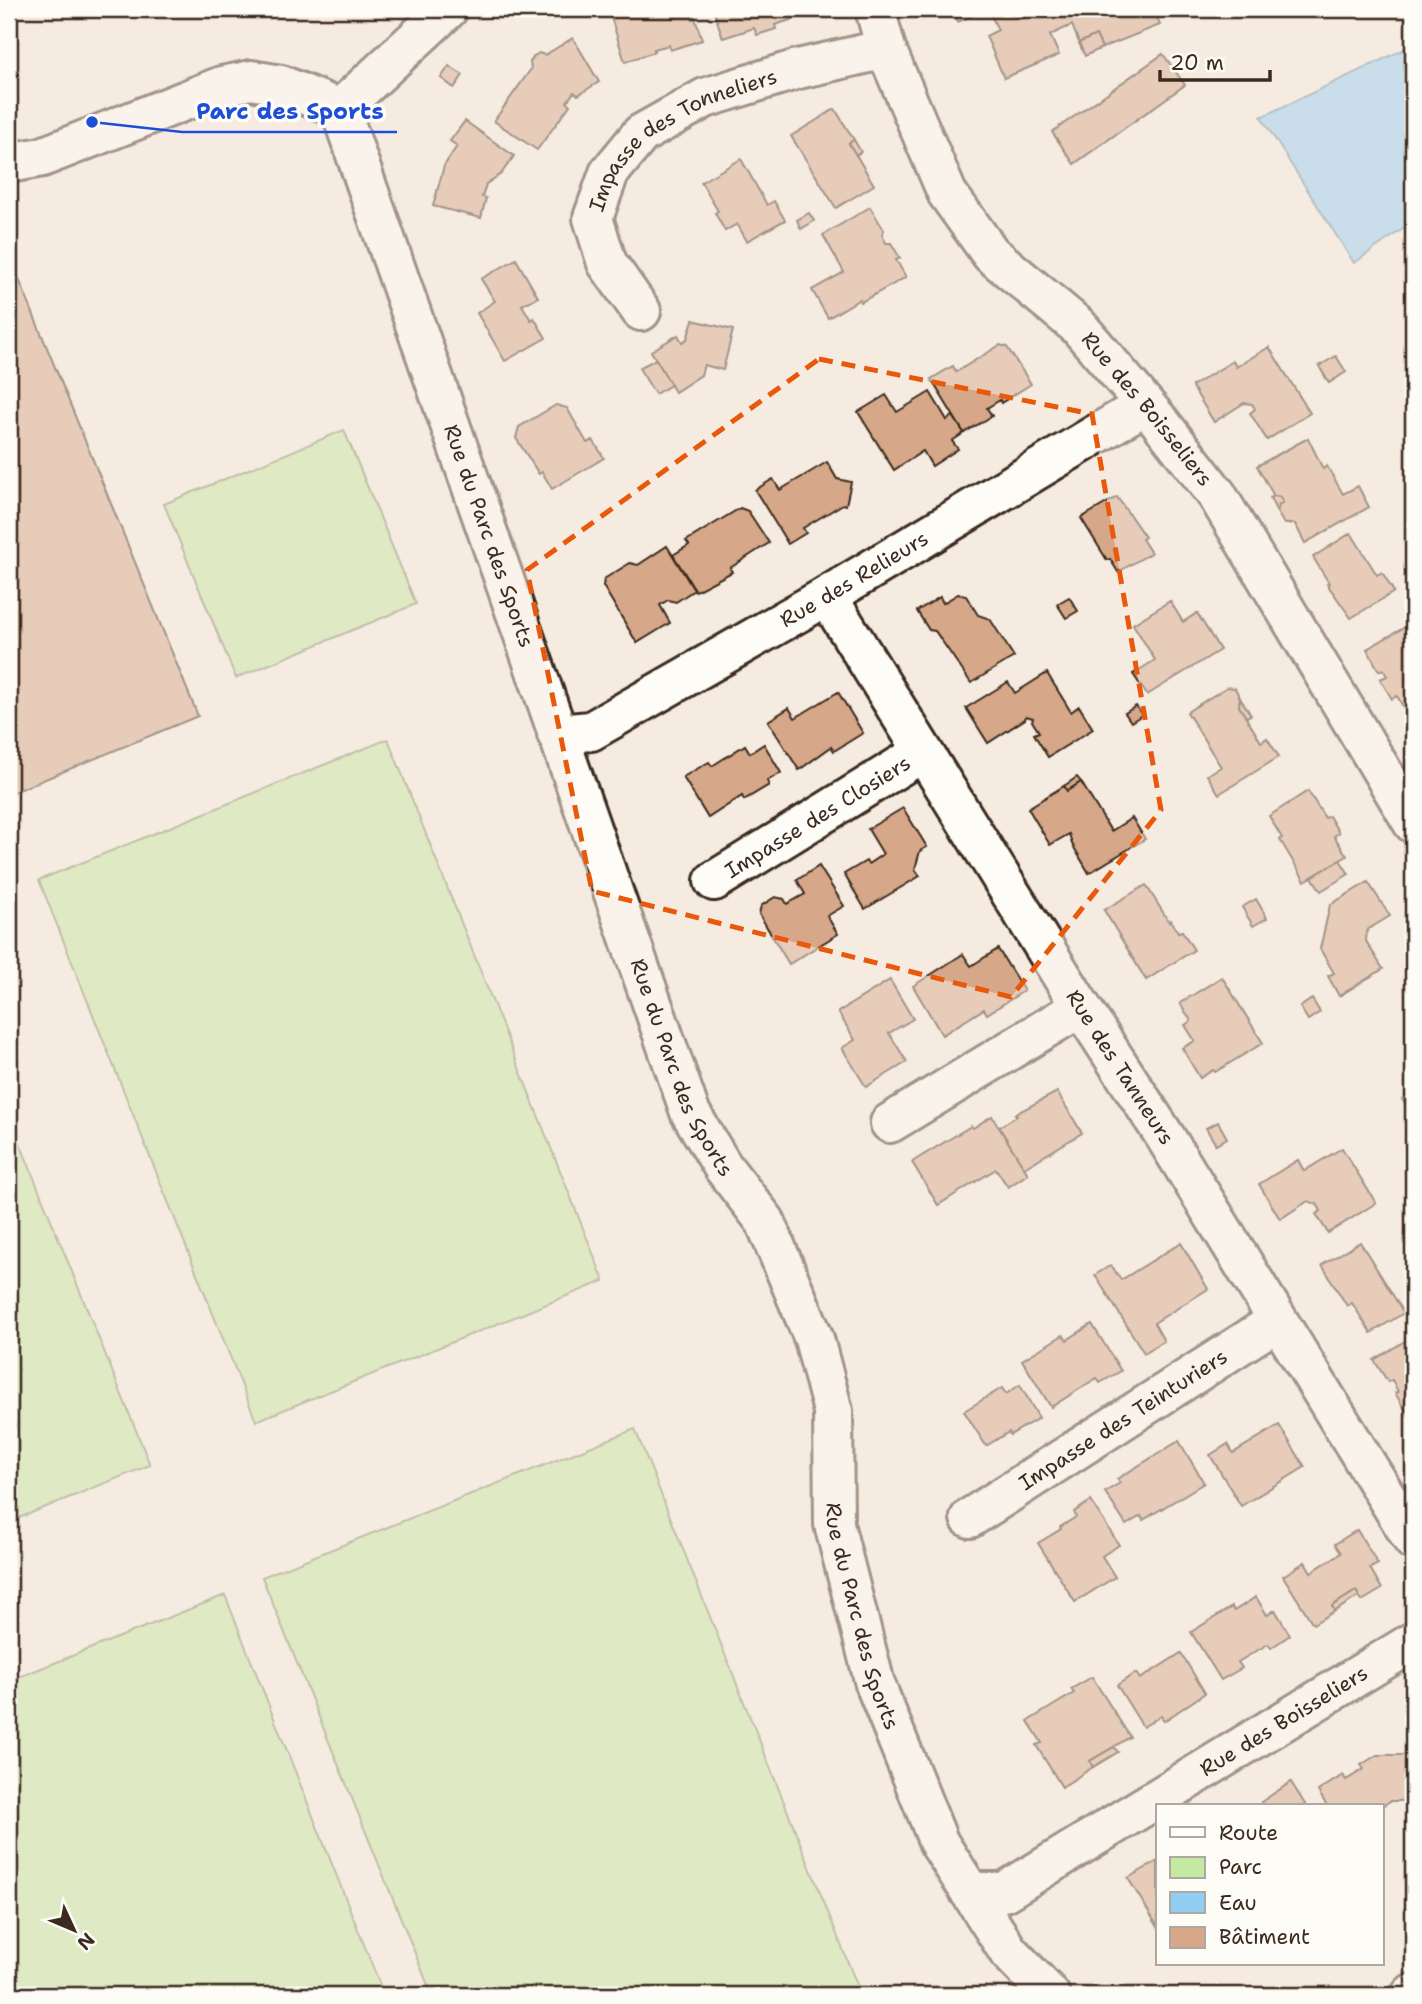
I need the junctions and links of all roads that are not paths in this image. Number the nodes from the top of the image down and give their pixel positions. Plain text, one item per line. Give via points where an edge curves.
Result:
1 (448, 9) edge
2 (874, 9) edge
3 (886, 49) junction
4 (340, 109) junction
5 (9, 163) edge
6 (641, 311) dead end
7 (1145, 405) junction
8 (827, 596) junction
9 (557, 734) junction
10 (923, 752) junction
11 (1413, 823) edge
12 (714, 881) dead end
13 (1081, 1007) junction
14 (890, 1123) dead end
15 (1277, 1321) junction
16 (970, 1518) dead end
17 (1413, 1540) edge
18 (1413, 1642) edge
19 (970, 1892) junction
20 (1050, 1995) edge

1 - 4 street
2 - 3 street, Rue des Boisseliers
3 - 6 street, Impasse des Tonneliers via 705,97 642,134 609,173 593,219 607,263
3 - 7 street, Rue des Boisseliers via 947,193 969,224 991,254 1079,326
4 - 5 street via 281,85 251,80 222,86 42,157
4 - 9 street, Rue du Parc des Sports
7 - 8 street, Rue des Relieurs
7 - 11 street, Rue des Boisseliers via 1217,495
8 - 9 street, Rue des Relieurs via 591,731
8 - 10 street, Rue des Tanneurs
9 - 19 street, Rue du Parc des Sports via 690,1112 723,1167 765,1222 814,1339 833,1411 834,1524 874,1684 939,1843
10 - 12 street, Impasse des Closiers
10 - 13 street, Rue des Tanneurs
13 - 14 street
13 - 15 street, Rue des Tanneurs
15 - 16 street, Impasse des Teinturiers
15 - 17 street, Rue des Tanneurs
18 - 19 street, Rue des Boisseliers via 1004,1892
19 - 20 street, Rue du Parc des Sports via 1008,1951

